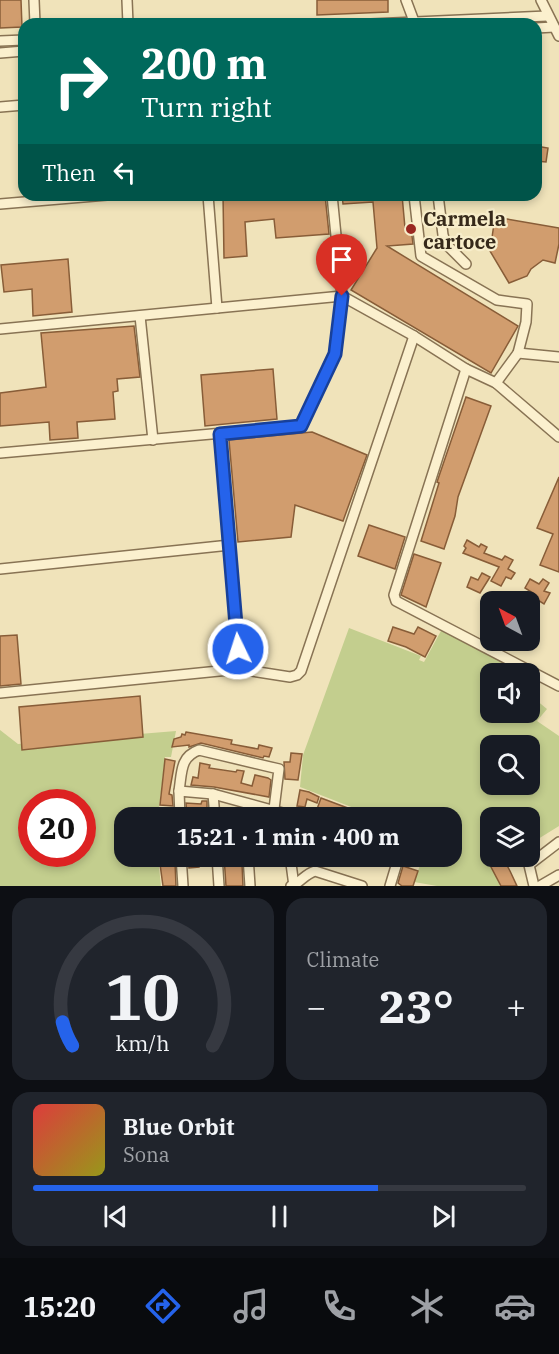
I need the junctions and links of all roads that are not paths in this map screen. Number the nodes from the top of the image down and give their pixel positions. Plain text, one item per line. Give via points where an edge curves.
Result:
1 (34, 0) edge
2 (127, 0) edge
3 (406, 0) edge
4 (541, 0) edge
5 (547, 16) junction
6 (35, 18) edge
7 (128, 18) edge
8 (412, 18) edge
9 (509, 18) edge
10 (554, 27) junction
11 (542, 28) edge
12 (559, 36) edge
13 (18, 40) edge
14 (0, 41) edge
15 (18, 51) edge
16 (0, 52) edge
17 (18, 106) edge
18 (0, 107) edge
19 (36, 201) edge
20 (208, 201) edge
21 (333, 201) edge
22 (415, 201) edge
23 (439, 201) edge
24 (0, 204) edge
25 (466, 264) dead end
26 (342, 296) junction
27 (217, 308) junction
28 (140, 316) junction
29 (0, 329) edge
30 (414, 336) junction
31 (518, 353) junction
32 (559, 357) edge
33 (466, 369) junction
34 (496, 383) junction
35 (220, 434) junction
36 (559, 437) edge
37 (153, 440) junction
38 (0, 453) edge
39 (230, 545) junction
40 (0, 569) edge
41 (240, 669) junction
42 (559, 686) edge
43 (0, 693) edge
44 (179, 791) junction
45 (213, 794) junction
46 (250, 805) joint
47 (180, 807) edge
48 (214, 807) edge
49 (258, 807) edge
50 (281, 807) edge
51 (559, 842) edge
52 (182, 867) edge
53 (218, 867) edge
54 (249, 867) edge
55 (291, 867) edge
56 (396, 867) edge
57 (559, 875) edge
58 (350, 884) edge
59 (183, 886) edge
60 (219, 886) edge
61 (250, 886) edge
62 (293, 886) edge
63 (362, 886) edge
64 (390, 886) edge
65 (534, 886) edge
66 (540, 886) edge

1 - 6 street
2 - 7 street
3 - 8 street
4 - 5 street
5 - 9 street
5 - 10 street
10 - 11 street
10 - 12 street
13 - 14 street
15 - 16 street
17 - 18 street
19 - 24 street
20 - 27 street
21 - 26 street
22 - 31 street via 421,256 497,300 527,304
23 - 25 street via 446,244
26 - 27 street
26 - 30 street
26 - 35 street via 335,354 301,426
27 - 28 street
28 - 29 street
28 - 37 street
30 - 33 street
30 - 41 street via 301,671 290,677
31 - 32 street
31 - 34 street
33 - 34 street
33 - 42 street via 394,595 396,601
34 - 36 street
35 - 37 street
35 - 39 street
37 - 38 street
39 - 40 street
39 - 41 street
41 - 43 street
44 - 45 street
44 - 47 street
44 - 50 street via 184,762 189,754 199,750 279,769
45 - 46 street
45 - 48 street
46 - 49 street
51 - 65 street via 529,864
52 - 59 street
53 - 60 street
54 - 61 street
55 - 62 street
56 - 64 street
57 - 66 street
58 - 62 street via 315,871
58 - 63 street

